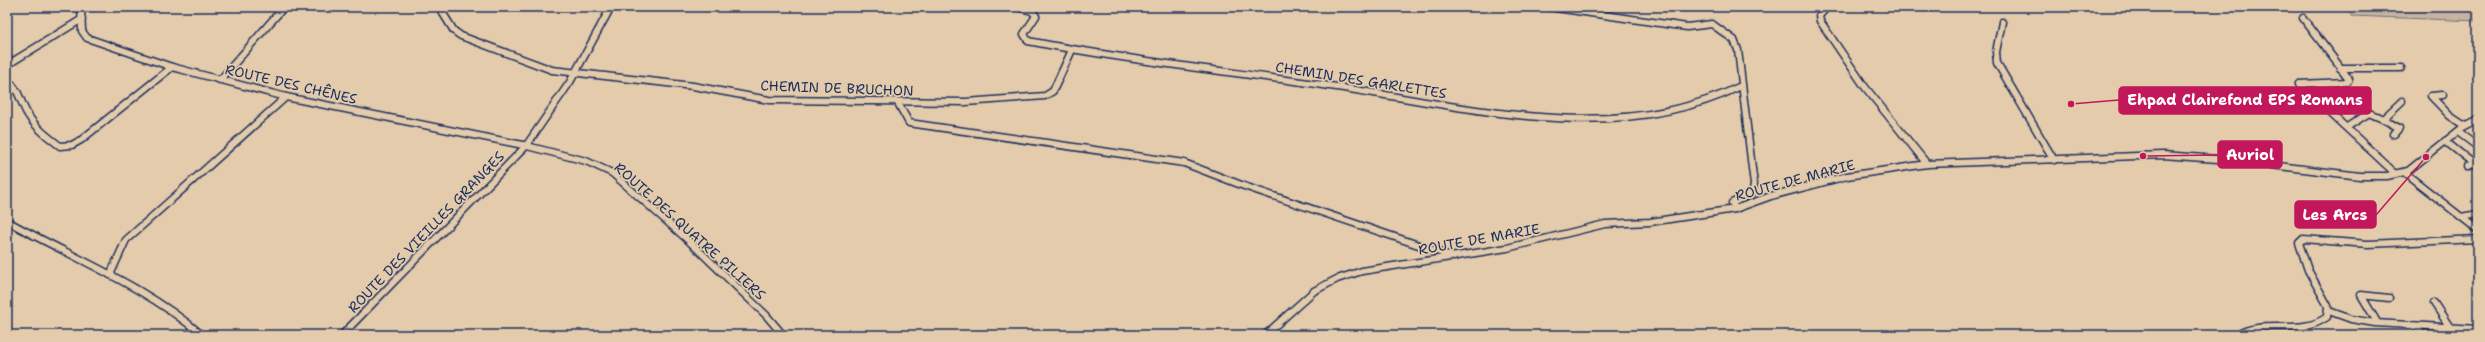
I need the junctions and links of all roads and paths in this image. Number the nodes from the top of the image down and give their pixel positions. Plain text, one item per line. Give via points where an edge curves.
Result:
1 (82, 7) edge
2 (284, 7) edge
3 (439, 7) edge
4 (611, 7) edge
5 (1017, 7) edge
6 (1548, 7) edge
7 (1827, 7) edge
8 (2303, 18) dead end
9 (82, 19) junction
10 (2002, 22) dead end
11 (1072, 50) junction
12 (7, 65) edge
13 (172, 67) junction
14 (2340, 68) junction
15 (2401, 68) dead end
16 (574, 74) junction
17 (7, 80) edge
18 (220, 80) junction
19 (1741, 86) junction
20 (2443, 95) dead end
21 (286, 97) junction
22 (2402, 101) dead end
23 (2350, 102) dead end
24 (898, 103) junction
25 (2369, 113) junction
26 (2383, 119) junction
27 (2478, 120) edge
28 (2465, 126) junction
29 (2347, 127) junction
30 (2458, 132) junction
31 (2394, 134) dead end
32 (2445, 141) junction
33 (526, 146) junction
34 (2478, 147) edge
35 (2054, 160) junction
36 (1927, 164) junction
37 (2467, 166) dead end
38 (2405, 173) junction
39 (2396, 174) junction
40 (1735, 209) junction
41 (2478, 214) edge
42 (2462, 217) junction
43 (7, 221) edge
44 (2478, 230) edge
45 (2478, 239) edge
46 (1455, 257) junction
47 (110, 275) junction
48 (2389, 298) dead end
49 (2434, 303) dead end
50 (2329, 311) junction
51 (2378, 322) junction
52 (2415, 326) junction
53 (2449, 326) junction
54 (2478, 329) edge
55 (202, 335) edge
56 (342, 335) edge
57 (783, 335) edge
58 (1265, 335) edge
59 (2237, 335) edge
60 (2422, 335) edge

1 - 9 street, ROUTE DES CHÊNES
2 - 18 street
3 - 16 street, CHEMIN DE BRUCHON via 454,31 461,36 552,70
4 - 16 street, ROUTE DES VIEILLES GRANGES
5 - 11 street, CHEMIN DES GARLETTES via 1032,11 1036,16 1024,34 1028,41
6 - 19 street via 1687,27 1717,25 1734,40 1738,50
7 - 36 street via 1819,16 1820,21 1865,87
8 - 14 street
9 - 12 street
9 - 13 street, ROUTE DES CHÊNES via 82,31 87,38
10 - 35 street via 1996,52 1997,63
11 - 19 street, CHEMIN DES GARLETTES via 1530,117 1605,117 1693,107
11 - 24 street, CHEMIN DE BRUCHON via 1053,91 1045,96 966,102
13 - 17 street via 81,140 65,147 60,146 33,122 24,110 18,89
13 - 18 street, ROUTE DES CHÊNES
14 - 15 street
14 - 29 street via 2348,79 2347,82 2299,84
16 - 24 street, CHEMIN DE BRUCHON via 693,86 769,100
16 - 33 street, ROUTE DES VIEILLES GRANGES
18 - 21 street, ROUTE DES CHÊNES
19 - 40 street via 1754,185 1752,193 1732,203
20 - 28 street via 2431,96 2450,116
21 - 33 street, ROUTE DES CHÊNES
21 - 47 street via 126,240 116,254 114,269
22 - 26 street
23 - 25 street
24 - 46 street via 909,123 1184,162 1244,186
25 - 26 street
25 - 29 street
26 - 31 street via 2399,128
27 - 28 street
28 - 30 street
29 - 39 street
30 - 32 street
30 - 34 street
32 - 37 street via 2474,164
32 - 38 street
33 - 56 street, ROUTE DES VIEILLES GRANGES
33 - 57 street, ROUTE DES QUATRE PILIERS via 586,161 612,173 694,246 766,315
35 - 36 street, ROUTE DE MARIE
35 - 39 street, ROUTE DE MARIE via 2180,156 2360,176
36 - 40 street, ROUTE DE MARIE via 1847,176 1771,196
38 - 39 street, ROUTE DE MARIE
38 - 42 street
40 - 46 street, ROUTE DE MARIE via 1650,222 1605,224 1507,248
41 - 42 street
42 - 44 street
43 - 47 street
45 - 50 street via 2379,244 2300,240 2308,270 2326,300
46 - 58 street, ROUTE DE MARIE via 1362,271 1337,279 1314,291
47 - 55 street via 182,315
48 - 51 street via 2361,295
49 - 53 street
50 - 51 street via 2354,319
50 - 59 street via 2321,323 2308,328 2249,330
51 - 52 street
52 - 53 street
52 - 60 street
53 - 54 street

